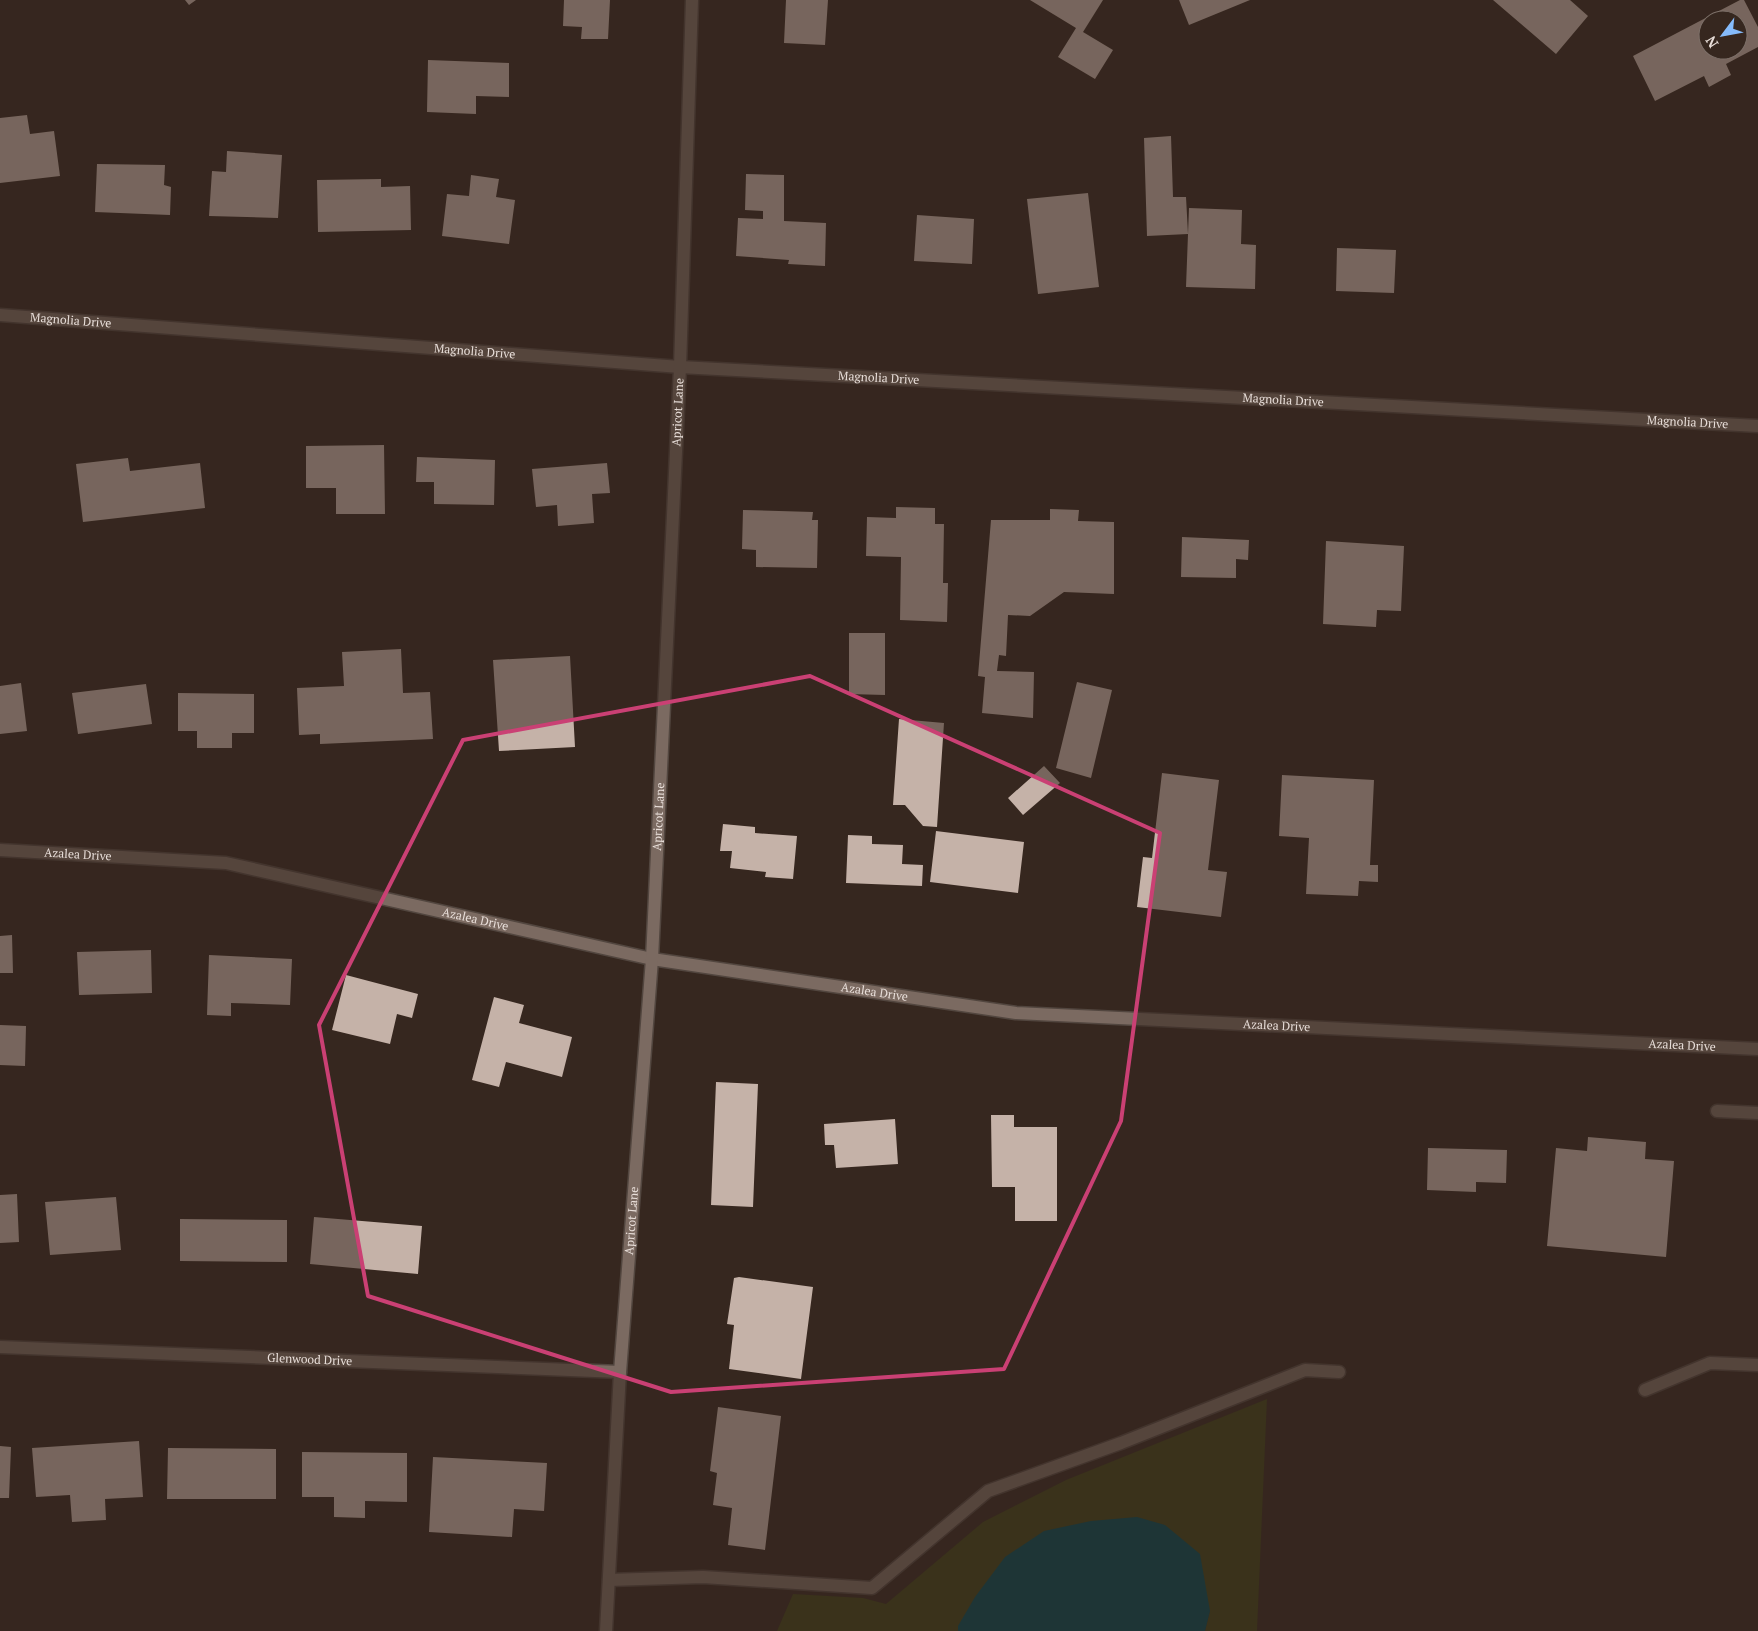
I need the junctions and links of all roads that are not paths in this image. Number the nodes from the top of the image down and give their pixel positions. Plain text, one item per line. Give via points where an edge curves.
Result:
1 (692, 0) edge
2 (0, 315) edge
3 (680, 367) junction
4 (1758, 426) edge
5 (0, 850) edge
6 (652, 959) junction
7 (1758, 1049) edge
8 (1717, 1111) dead end
9 (1758, 1113) edge
10 (0, 1347) edge
11 (1758, 1365) edge
12 (620, 1372) junction
13 (1339, 1372) dead end
14 (1645, 1390) dead end
15 (609, 1580) junction
16 (606, 1631) edge

1 - 3 street, Apricot Lane
2 - 3 street, Magnolia Drive
3 - 4 street, Magnolia Drive
3 - 6 street, Apricot Lane
5 - 6 street, Azalea Drive via 226,863
6 - 7 street, Azalea Drive via 1016,1013
6 - 12 street, Apricot Lane
8 - 9 street
10 - 12 street, Glenwood Drive
11 - 14 street via 1710,1363
12 - 15 street, Apricot Lane
13 - 15 street via 1305,1370 988,1492 872,1588 703,1577
15 - 16 street, Apricot Lane

